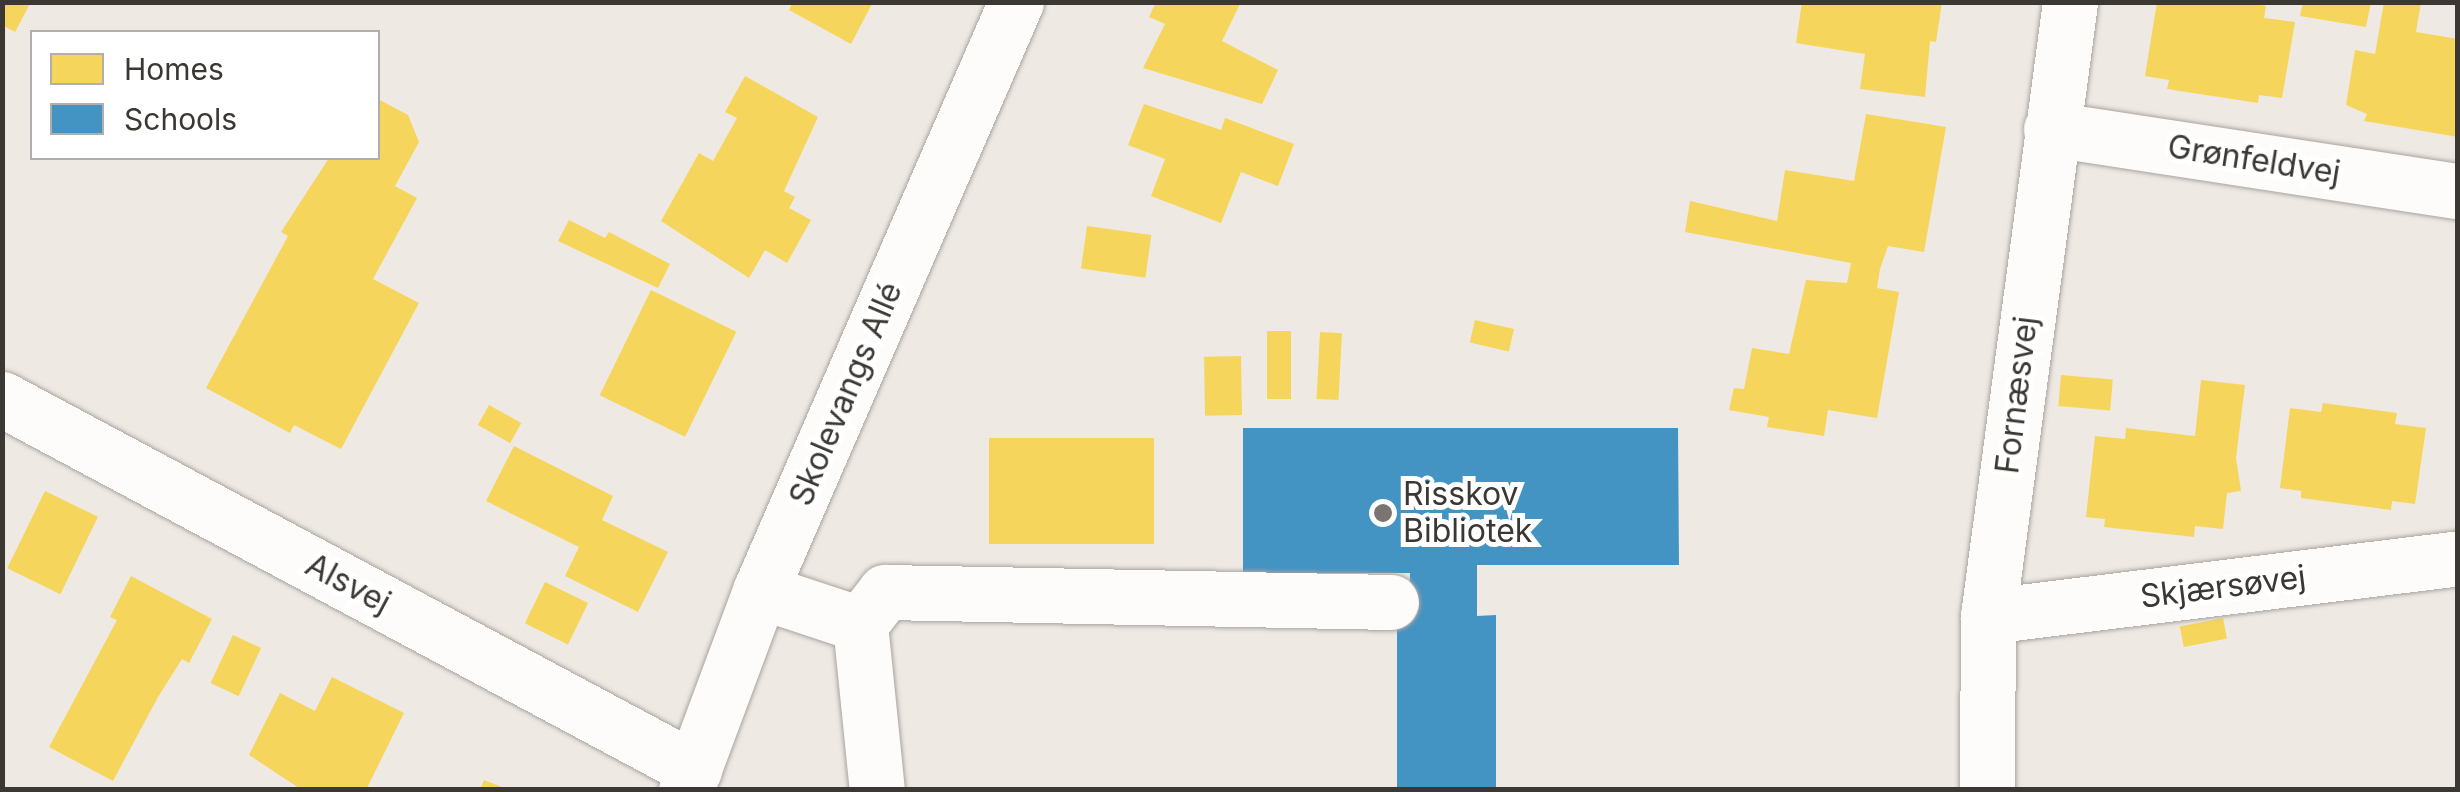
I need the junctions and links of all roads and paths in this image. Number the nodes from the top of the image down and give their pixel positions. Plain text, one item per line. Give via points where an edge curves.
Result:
1 (1016, 2) edge
2 (2070, 2) edge
3 (2051, 129) junction
4 (2458, 191) edge
5 (2, 399) edge
6 (2458, 558) edge
7 (760, 591) junction
8 (1391, 602) dead end
9 (1988, 616) junction
10 (860, 624) junction
11 (690, 779) edge
12 (877, 790) edge
13 (1988, 790) edge

1 - 7 street, Skolevangs Allé
2 - 3 street, Fornæsvej
3 - 4 street, Grønfeldvej
3 - 9 street, Fornæsvej
5 - 11 street, Alsvej
6 - 9 street, Skjærsøvej
7 - 10 street
7 - 11 street, Skolevangs Allé
8 - 10 street via 884,592
9 - 13 street, Fornæsvej
10 - 12 street

